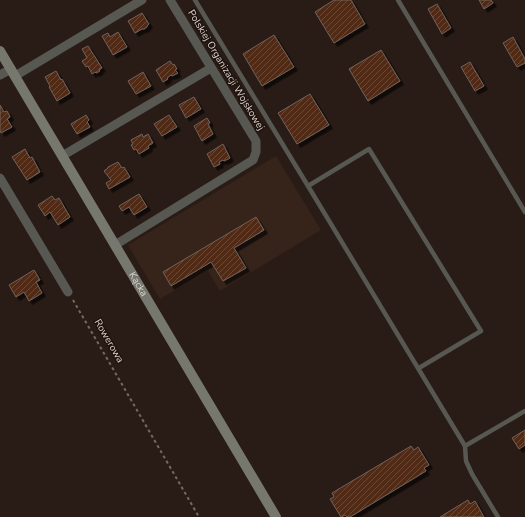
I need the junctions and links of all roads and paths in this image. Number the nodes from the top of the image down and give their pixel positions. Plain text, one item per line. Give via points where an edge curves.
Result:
1 (142, 0) edge
2 (170, 0) edge
3 (195, 0) edge
4 (398, 0) edge
5 (0, 51) edge
6 (211, 68) junction
7 (13, 72) junction
8 (0, 75) edge
9 (62, 156) junction
10 (0, 178) edge
11 (308, 186) junction
12 (525, 212) edge
13 (115, 245) junction
14 (68, 292) joint
15 (419, 368) junction
16 (525, 411) edge
17 (465, 446) junction
18 (199, 517) edge
19 (276, 517) edge
20 (498, 517) edge

1 - 7 street
2 - 6 street, Polskiej Organizacji Wojskowej
3 - 11 lane
4 - 12 lane
5 - 7 street, Kącka
6 - 9 street
6 - 13 street, Polskiej Organizacji Wojskowej via 256,141 253,160
7 - 8 street
7 - 9 street, Kącka
9 - 13 street, Kącka
10 - 14 street
11 - 15 lane
11 - 15 lane via 369,149 481,331
13 - 19 street, Kącka
14 - 18 path, Rowerowa
15 - 17 lane
16 - 17 lane
17 - 20 lane via 466,461 472,474

